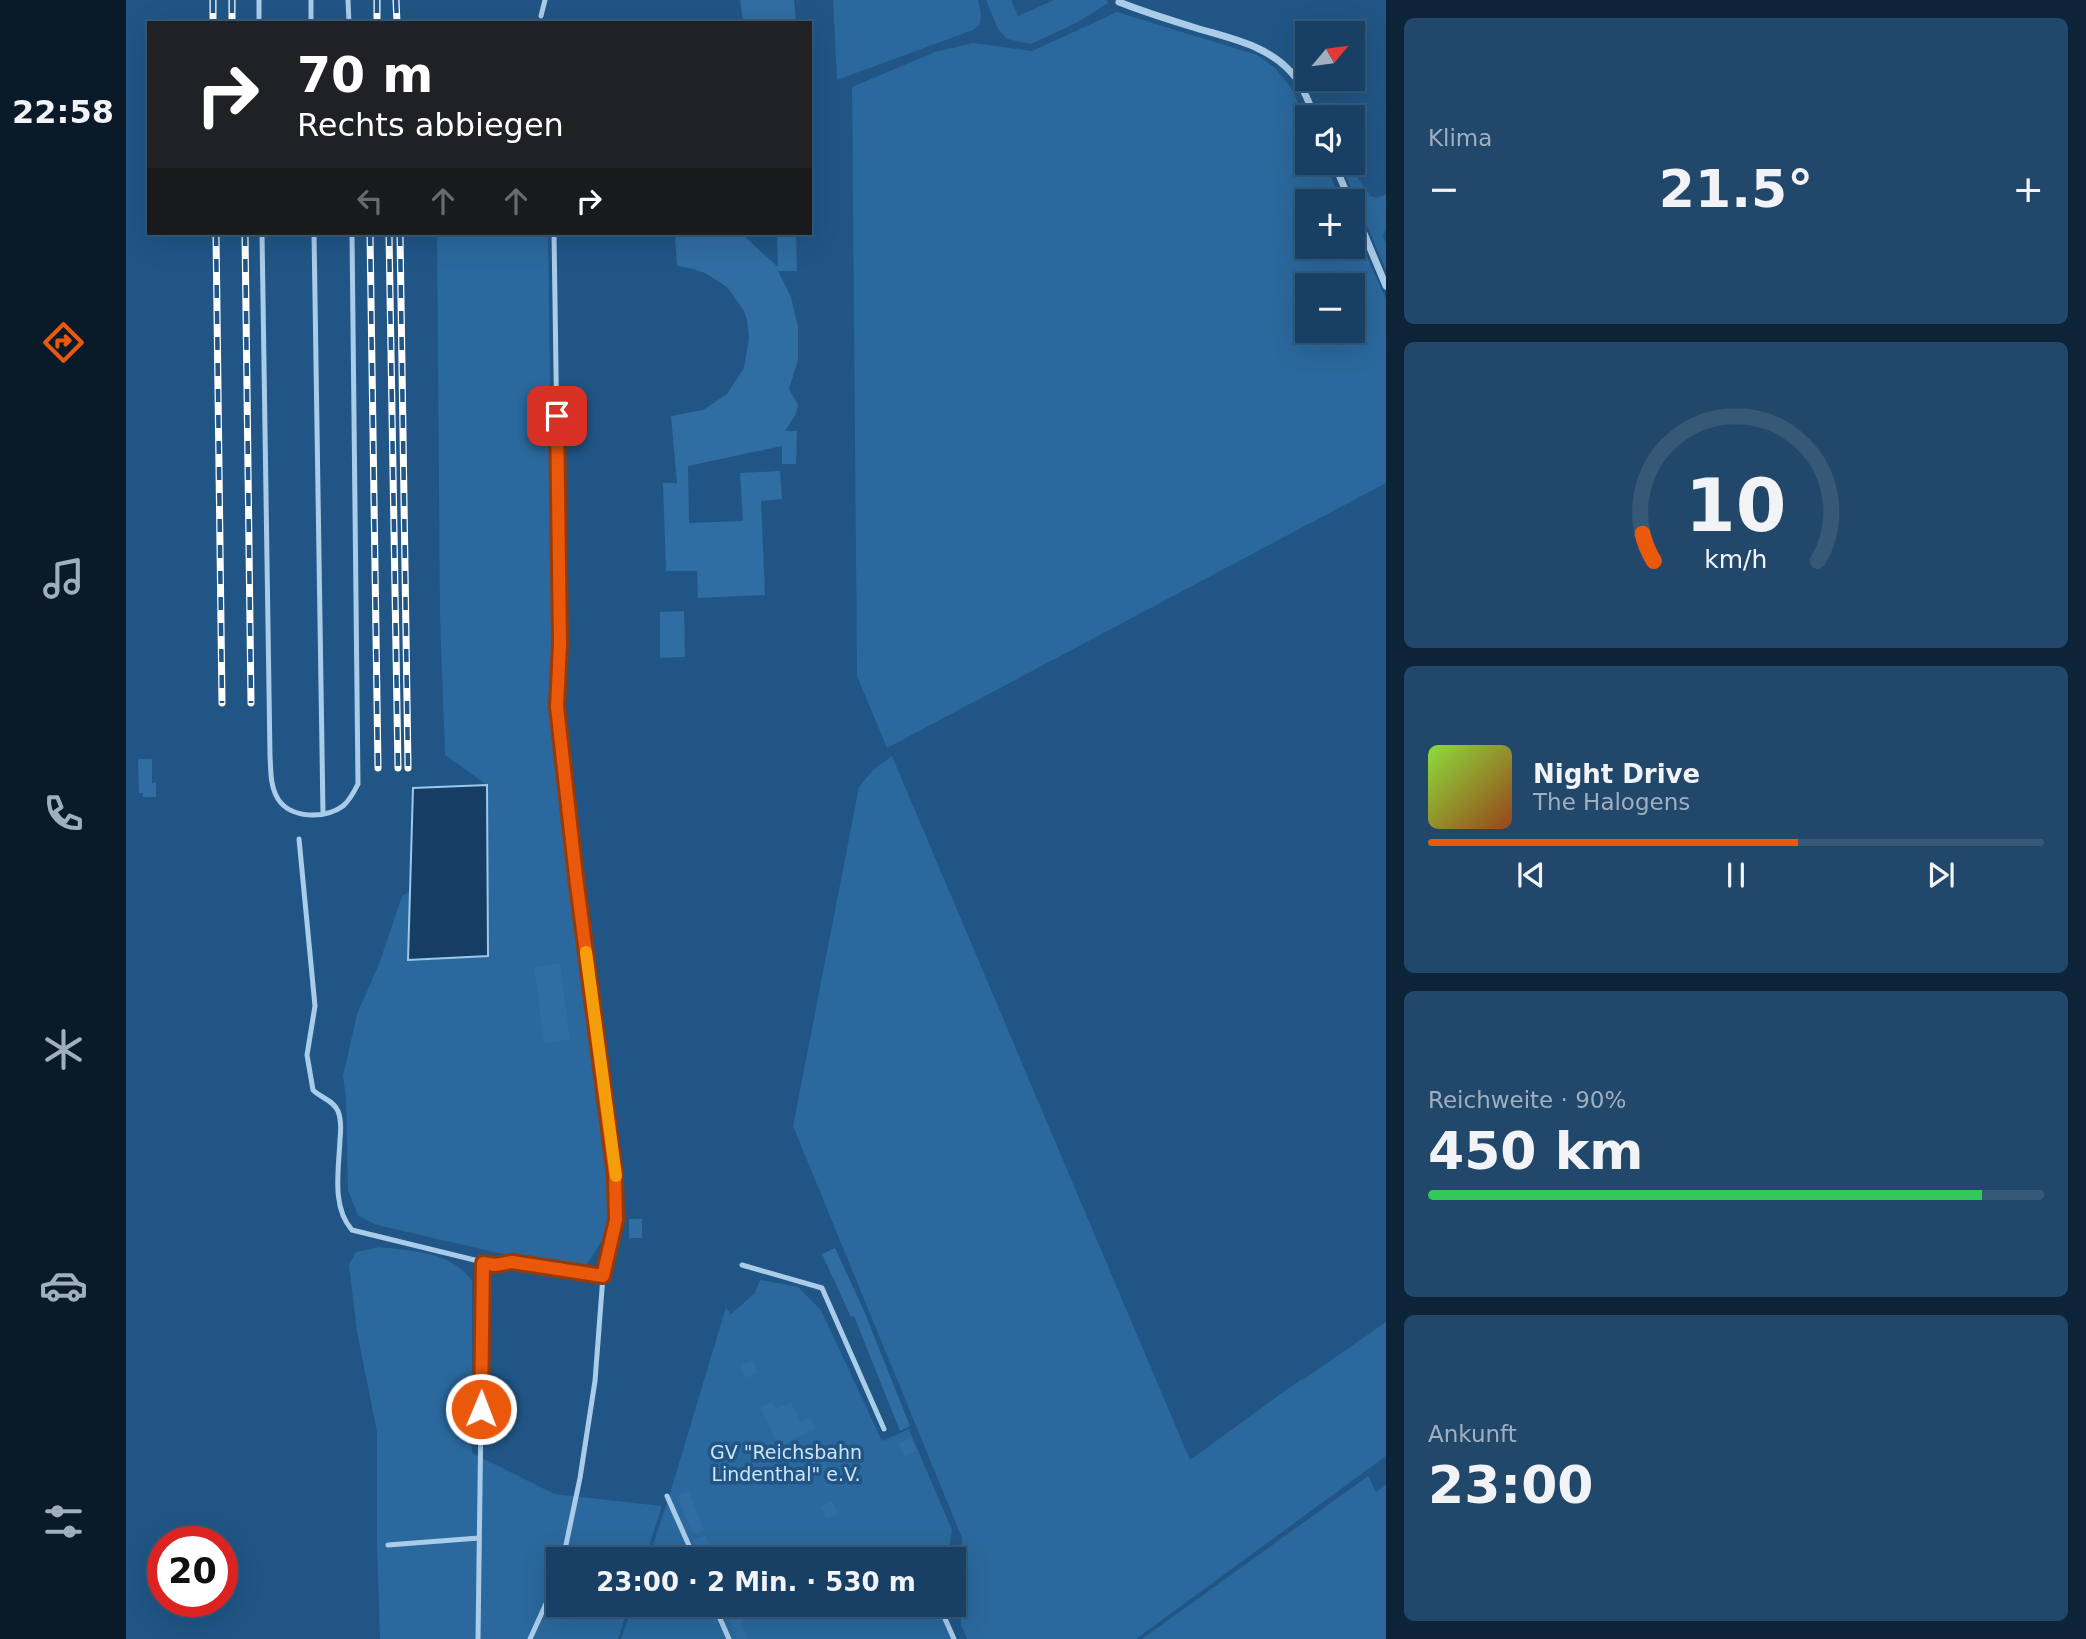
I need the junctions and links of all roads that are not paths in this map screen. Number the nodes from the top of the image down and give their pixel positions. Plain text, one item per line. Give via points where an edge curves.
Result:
1 (259, 0) edge
2 (311, 0) edge
3 (348, 0) edge
4 (545, 0) edge
5 (1119, 2) dead end
6 (541, 16) dead end
7 (259, 21) edge
8 (311, 21) edge
9 (349, 21) edge
10 (1310, 105) edge
11 (262, 235) edge
12 (314, 235) edge
13 (352, 235) edge
14 (554, 235) edge
15 (1365, 236) edge
16 (1386, 286) edge
17 (323, 814) junction
18 (299, 839) dead end
19 (483, 1263) junction
20 (743, 1265) dead end
21 (603, 1276) junction
22 (884, 1429) dead end
23 (667, 1496) dead end
24 (480, 1538) junction
25 (388, 1545) dead end
26 (566, 1547) edge
27 (690, 1547) edge
28 (546, 1604) edge
29 (719, 1617) edge
30 (944, 1617) edge
31 (478, 1639) edge
32 (530, 1639) edge
33 (729, 1639) edge
34 (954, 1639) edge

1 - 7 lane
2 - 8 lane
3 - 9 lane
4 - 6 lane
5 - 10 street via 1264,51 1295,77
11 - 17 lane via 272,787 289,811
12 - 17 lane
13 - 17 lane via 359,766 353,796
14 - 21 lane via 557,707 615,1175 616,1220
15 - 16 street
18 - 19 lane via 315,1006 307,1055 313,1090 331,1102 339,1116 342,1215 352,1230
19 - 21 lane via 512,1262
19 - 24 lane
20 - 22 lane via 822,1288
21 - 26 lane via 595,1381
23 - 27 lane
24 - 25 lane
24 - 31 lane
28 - 32 lane
29 - 33 lane
30 - 34 lane

